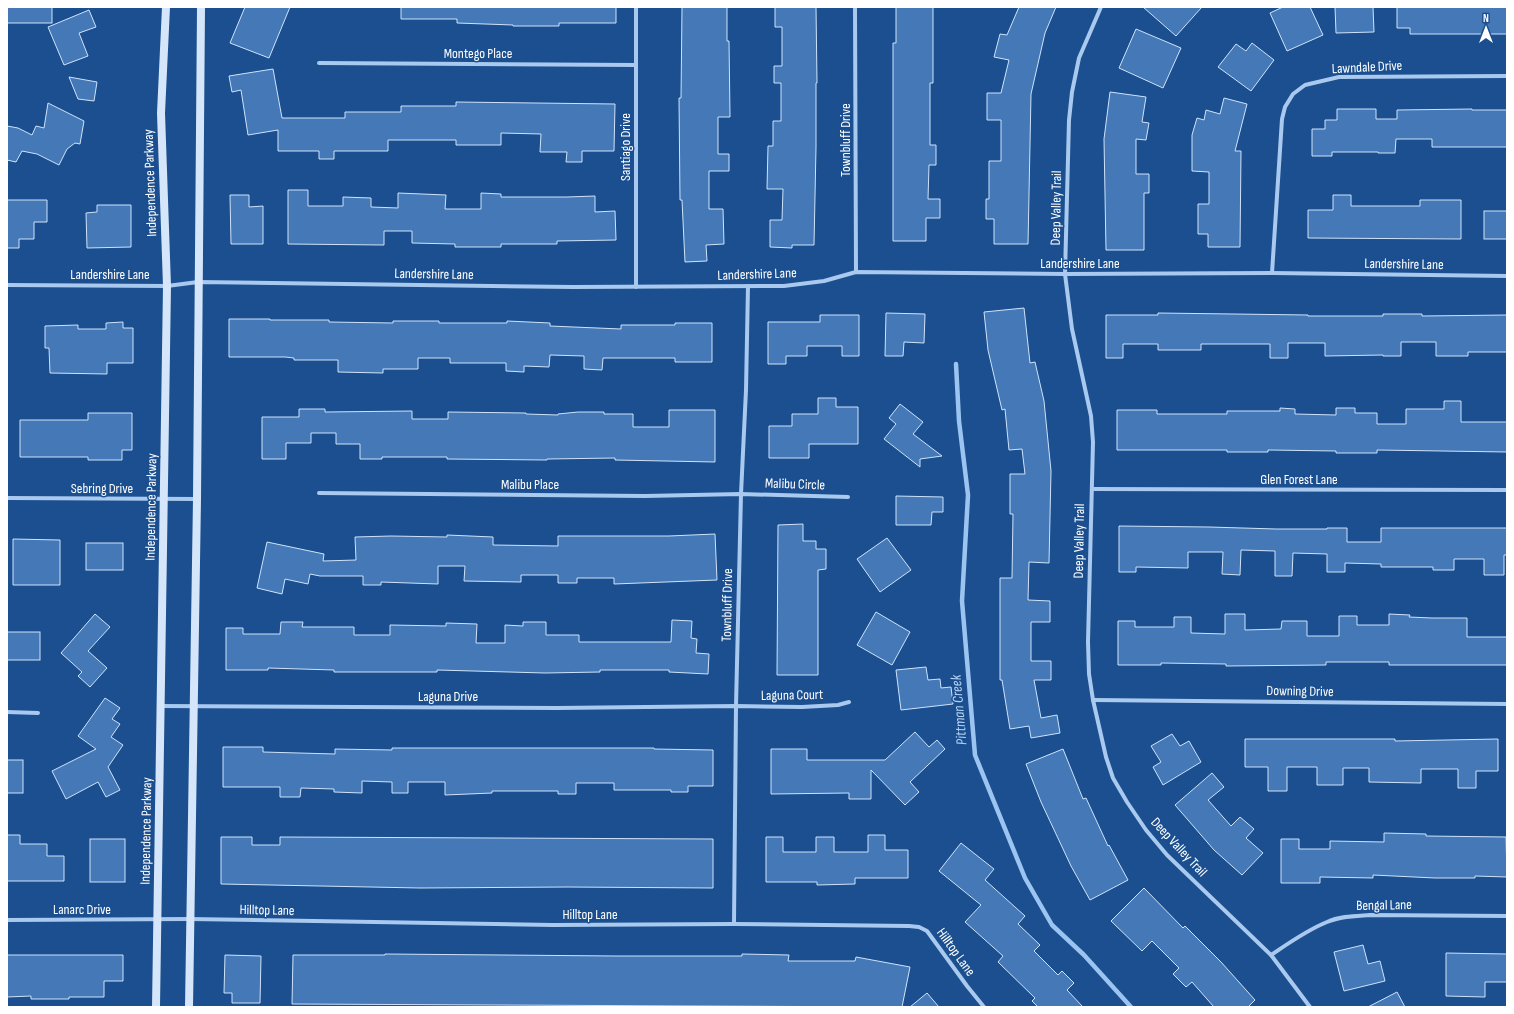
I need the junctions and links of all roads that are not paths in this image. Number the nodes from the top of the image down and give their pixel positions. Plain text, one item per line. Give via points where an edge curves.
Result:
1 (166, 7) edge
2 (200, 7) edge
3 (636, 7) edge
4 (855, 7) edge
5 (1101, 7) edge
6 (319, 63) dead end
7 (636, 65) junction
8 (1507, 76) edge
9 (856, 272) junction
10 (1272, 273) junction
11 (1065, 274) junction
12 (1507, 276) edge
13 (198, 282) junction
14 (7, 285) edge
15 (167, 286) junction
16 (748, 286) junction
17 (636, 287) junction
18 (1092, 489) junction
19 (1507, 490) edge
20 (319, 493) dead end
21 (741, 494) junction
22 (848, 497) dead end
23 (7, 498) edge
24 (164, 499) junction
25 (196, 499) junction
26 (1093, 700) junction
27 (849, 702) dead end
28 (1507, 704) edge
29 (161, 706) junction
30 (736, 706) junction
31 (193, 707) junction
32 (7, 712) edge
33 (38, 713) dead end
34 (1507, 916) edge
35 (189, 919) junction
36 (7, 920) edge
37 (157, 920) junction
38 (734, 924) junction
39 (1271, 955) junction
40 (156, 1007) edge
41 (189, 1007) edge
42 (984, 1007) edge
43 (1310, 1007) edge

1 - 15 main road, Independence Parkway via 161,113
2 - 13 main road
3 - 7 street, Santiago Drive
4 - 9 street, Townbluff Drive
5 - 11 street, Deep Valley Trail via 1079,58 1072,92
6 - 7 street, Montego Place
7 - 17 street, Santiago Drive
8 - 10 street, Lawndale Drive via 1338,77 1305,85 1293,94 1285,107 1282,119
9 - 11 street, Landershire Lane
9 - 16 street, Landershire Lane via 824,281 784,286
10 - 11 street, Landershire Lane
10 - 12 street, Landershire Lane
11 - 18 street, Deep Valley Trail via 1072,329 1091,416
13 - 15 street, Landershire Lane
13 - 17 street, Landershire Lane
13 - 25 main road
14 - 15 street, Landershire Lane
15 - 24 main road, Independence Parkway
16 - 17 street, Landershire Lane
16 - 21 street, Townbluff Drive
18 - 19 street, Glen Forest Lane
18 - 26 street, Deep Valley Trail via 1088,642
20 - 21 street, Malibu Place via 645,496
21 - 22 street, Malibu Circle
21 - 30 street, Townbluff Drive
23 - 24 street, Sebring Drive
24 - 25 street, Sebring Drive
24 - 29 main road, Independence Parkway
25 - 31 main road
26 - 28 street, Downing Drive
26 - 39 street, Deep Valley Trail via 1113,778 1146,830
27 - 30 street, Laguna Court via 802,707
29 - 31 street, Laguna Drive
29 - 37 main road, Independence Parkway
30 - 31 street, Laguna Drive
30 - 38 street, Townbluff Drive
31 - 35 main road
32 - 33 street
34 - 39 street, Bengal Lane via 1350,917 1328,921
35 - 37 street, Hilltop Lane
35 - 38 street, Hilltop Lane via 553,925
35 - 41 main road
36 - 37 street, Lanarc Drive
37 - 40 main road, Independence Parkway
38 - 42 street, Hilltop Lane via 919,927 927,931
39 - 43 street, Deep Valley Trail

